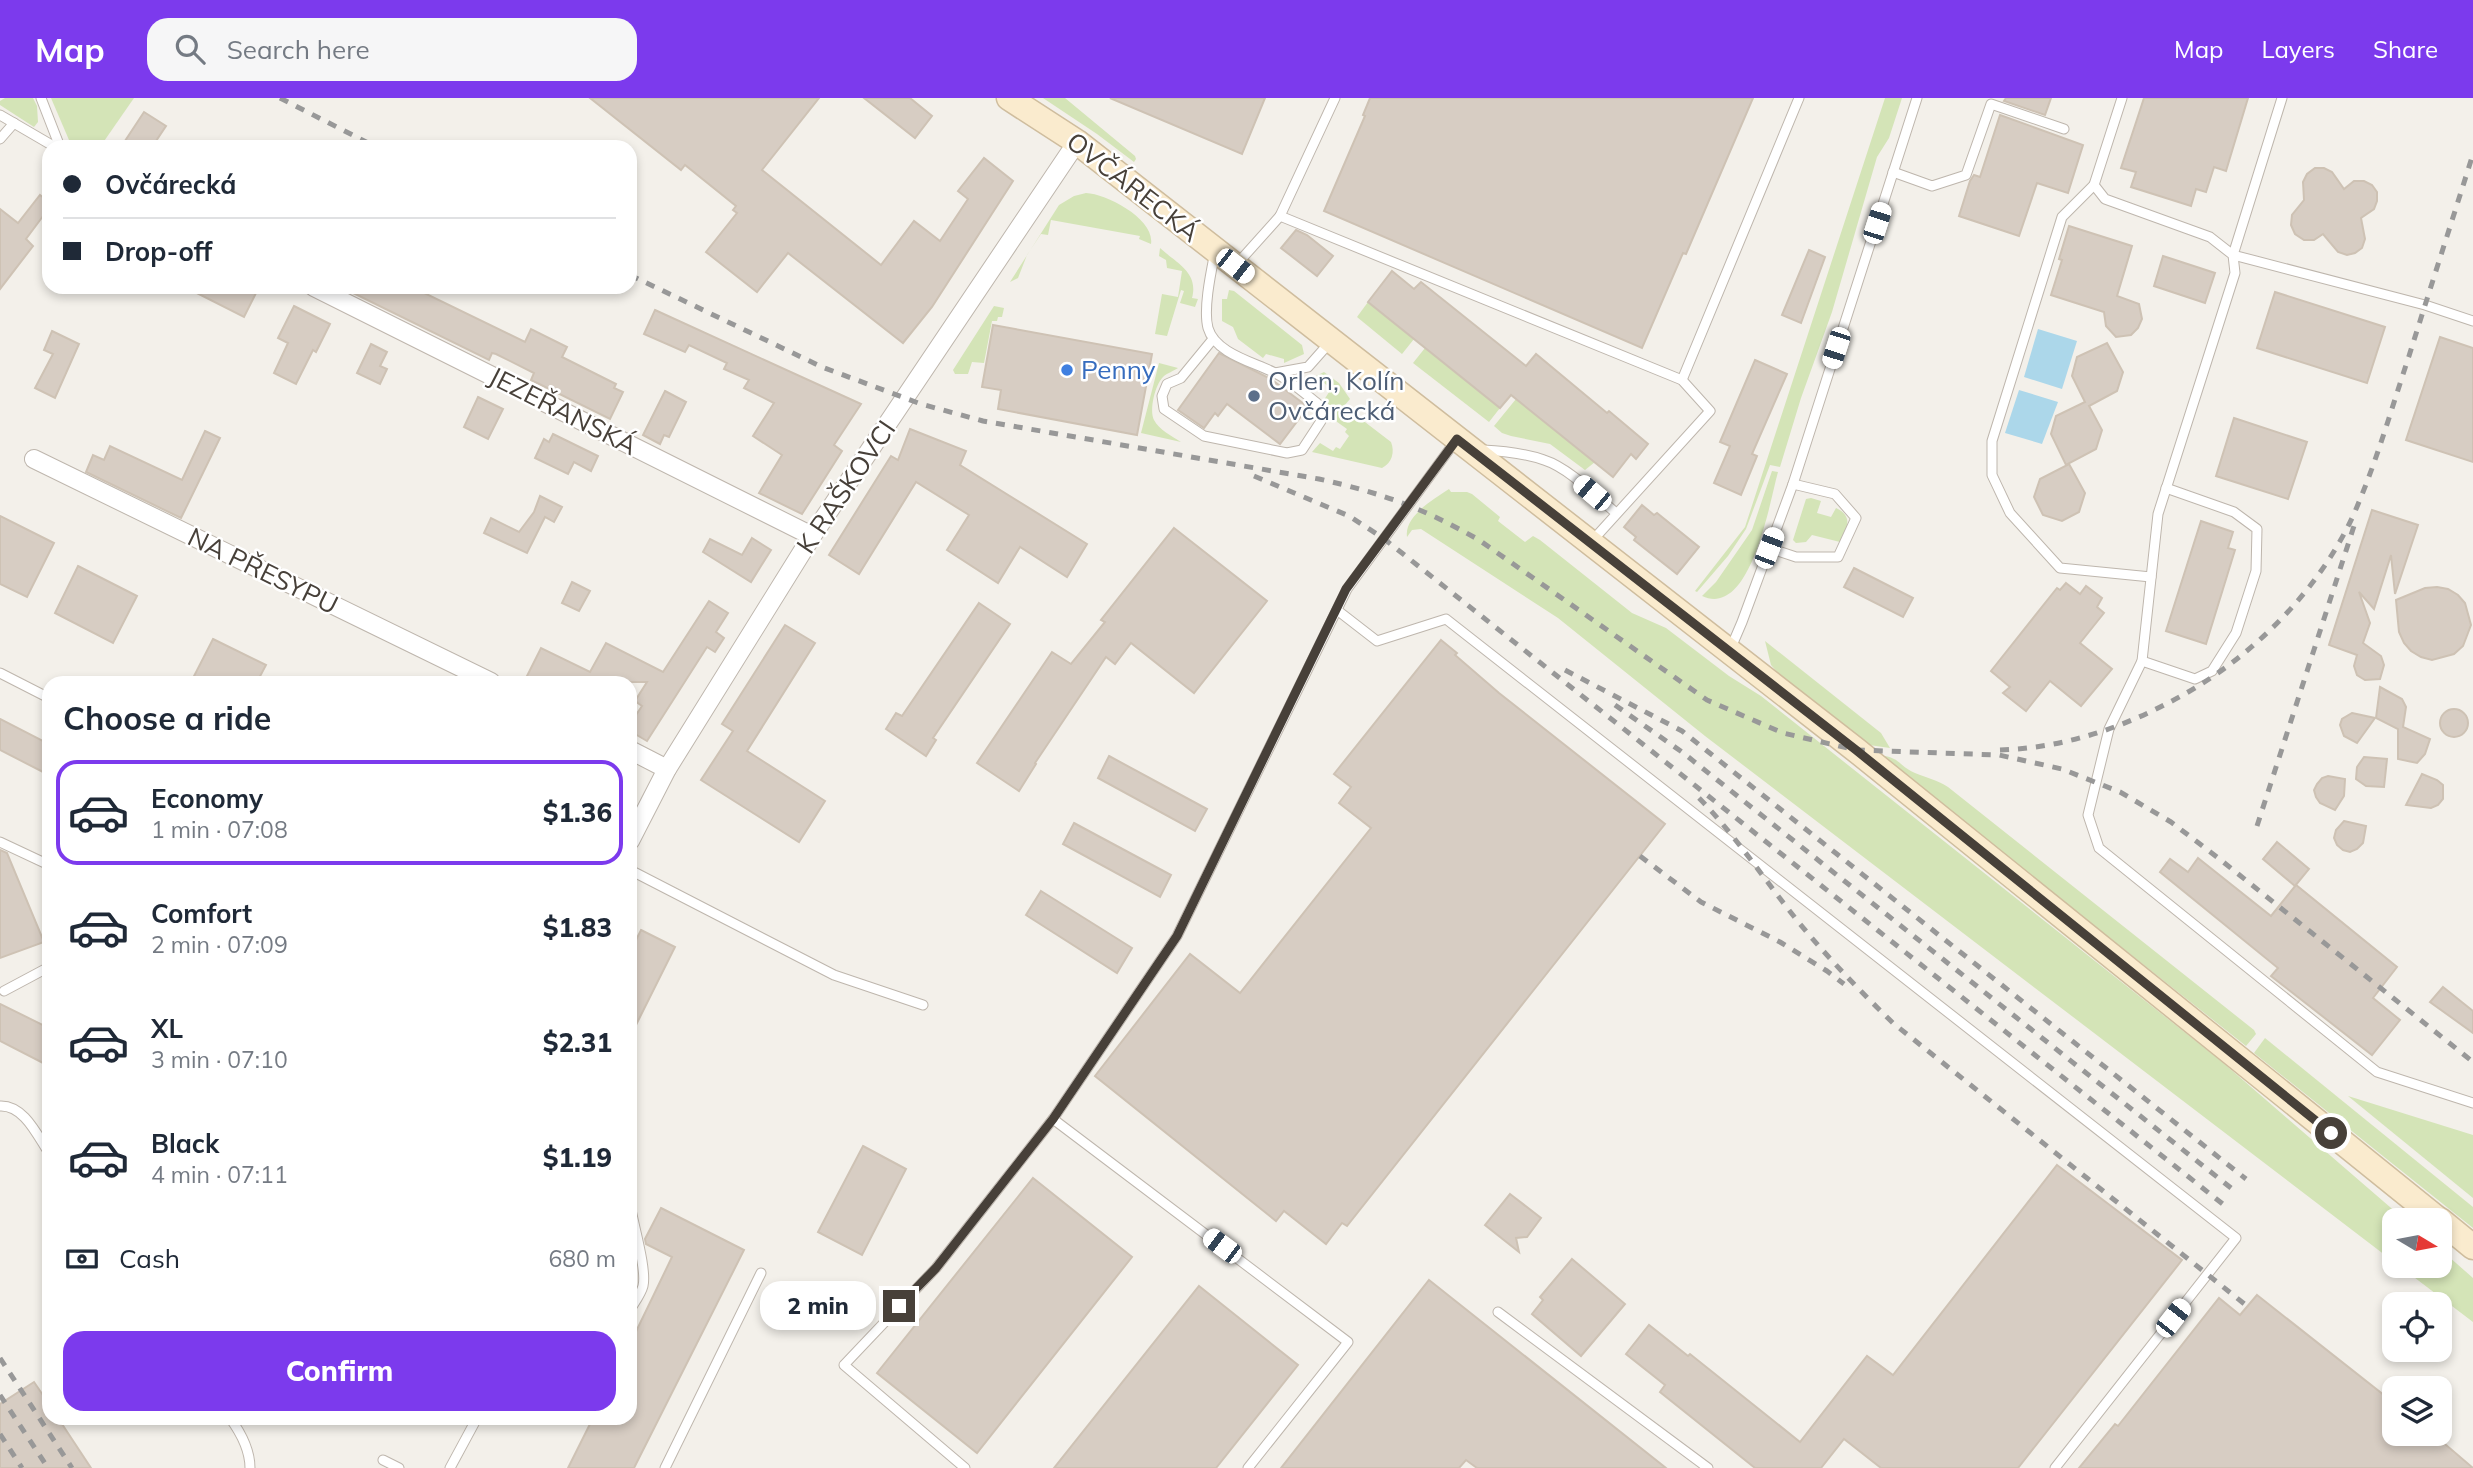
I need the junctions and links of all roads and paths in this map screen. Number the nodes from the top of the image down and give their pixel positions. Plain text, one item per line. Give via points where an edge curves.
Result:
1 (41, 98) edge
2 (1009, 98) edge
3 (1335, 98) edge
4 (1799, 98) edge
5 (1917, 98) edge
6 (2122, 98) edge
7 (2282, 98) edge
8 (0, 115) edge
9 (14, 123) junction
10 (2064, 130) dead end
11 (0, 139) edge
12 (44, 140) edge
13 (55, 140) edge
14 (1077, 142) junction
15 (1892, 173) junction
16 (2094, 185) junction
17 (1280, 216) junction
18 (1216, 251) junction
19 (2233, 254) junction
20 (1235, 266) junction
21 (328, 294) edge
22 (2473, 321) edge
23 (1213, 340) junction
24 (1331, 341) junction
25 (1275, 373) junction
26 (1682, 380) junction
27 (1463, 444) junction
28 (34, 459) dead end
29 (1793, 484) junction
30 (2166, 488) junction
31 (1616, 513) junction
32 (812, 536) junction
33 (1590, 544) junction
34 (1769, 548) junction
35 (2151, 577) junction
36 (1336, 610) junction
37 (1729, 652) junction
38 (2142, 661) junction
39 (0, 673) edge
40 (479, 676) edge
41 (42, 694) edge
42 (637, 754) edge
43 (667, 769) junction
44 (637, 827) edge
45 (0, 842) edge
46 (42, 862) edge
47 (637, 874) edge
48 (42, 971) edge
49 (4, 991) dead end
50 (923, 1005) dead end
51 (2473, 1103) edge
52 (0, 1105) edge
53 (1053, 1119) junction
54 (42, 1143) edge
55 (2424, 1208) edge
56 (2452, 1230) edge
57 (637, 1241) edge
58 (2473, 1247) edge
59 (761, 1273) dead end
60 (637, 1297) edge
61 (1498, 1312) dead end
62 (235, 1425) edge
63 (473, 1425) edge
64 (383, 1460) dead end
65 (250, 1468) edge
66 (399, 1468) edge
67 (450, 1468) edge
68 (665, 1468) edge
69 (965, 1468) edge
70 (1248, 1468) edge
71 (1708, 1468) edge
72 (2055, 1468) edge

1 - 13 lane
2 - 14 main road, OVČÁRECKÁ
3 - 17 lane
4 - 26 lane
5 - 15 lane
6 - 16 lane
7 - 19 lane
8 - 9 lane
9 - 11 lane
9 - 12 lane
10 - 15 lane via 1991,104 1966,175 1932,186
14 - 18 main road, OVČÁRECKÁ
14 - 32 street, K RAŠKOVCI
15 - 29 lane
16 - 19 lane via 2105,199 2210,237
16 - 35 lane via 2062,217 1992,440 1992,475 2010,513 2060,568
17 - 20 lane
17 - 26 lane
18 - 20 main road, OVČÁRECKÁ
18 - 23 lane via 1207,326
19 - 22 lane
19 - 30 lane via 2235,273
20 - 24 main road, OVČÁRECKÁ
21 - 32 street, JEZEŘANSKÁ
23 - 25 lane via 1240,359
23 - 25 lane via 1181,378 1167,384 1162,396 1164,409 1204,436 1287,453 1302,450 1321,421 1318,404
24 - 25 lane via 1308,367
24 - 27 main road, OVČÁRECKÁ
26 - 31 lane via 1710,411
27 - 31 lane via 1546,460
27 - 33 main road, OVČÁRECKÁ
27 - 36 lane via 1383,538
28 - 40 street, NA PŘESYPU
29 - 34 lane
29 - 34 lane via 1835,494 1856,518 1838,558 1797,556
30 - 35 lane via 2158,514
30 - 38 lane via 2234,512 2257,529 2256,571 2236,633 2212,671 2195,679
31 - 33 lane
32 - 43 street, K RAŠKOVCI
33 - 37 main road, OVČÁRECKÁ
34 - 37 lane
35 - 38 lane
36 - 53 lane via 1177,936
36 - 72 lane via 1377,640 1446,620 2236,1238
37 - 55 main road, OVČÁRECKÁ
38 - 51 lane via 2109,729 2088,815 2099,848 2377,1072
39 - 41 lane
42 - 43 street
43 - 44 street, K RAŠKOVCI
45 - 46 lane
47 - 50 lane via 834,975
48 - 49 lane
52 - 54 lane via 22,1113
53 - 69 lane via 936,1268 844,1365
53 - 70 lane via 1348,1342
56 - 58 main road, OVČÁRECKÁ
57 - 60 lane via 643,1262 643,1285
59 - 68 lane
61 - 71 lane
62 - 65 lane
63 - 67 lane
64 - 66 lane

